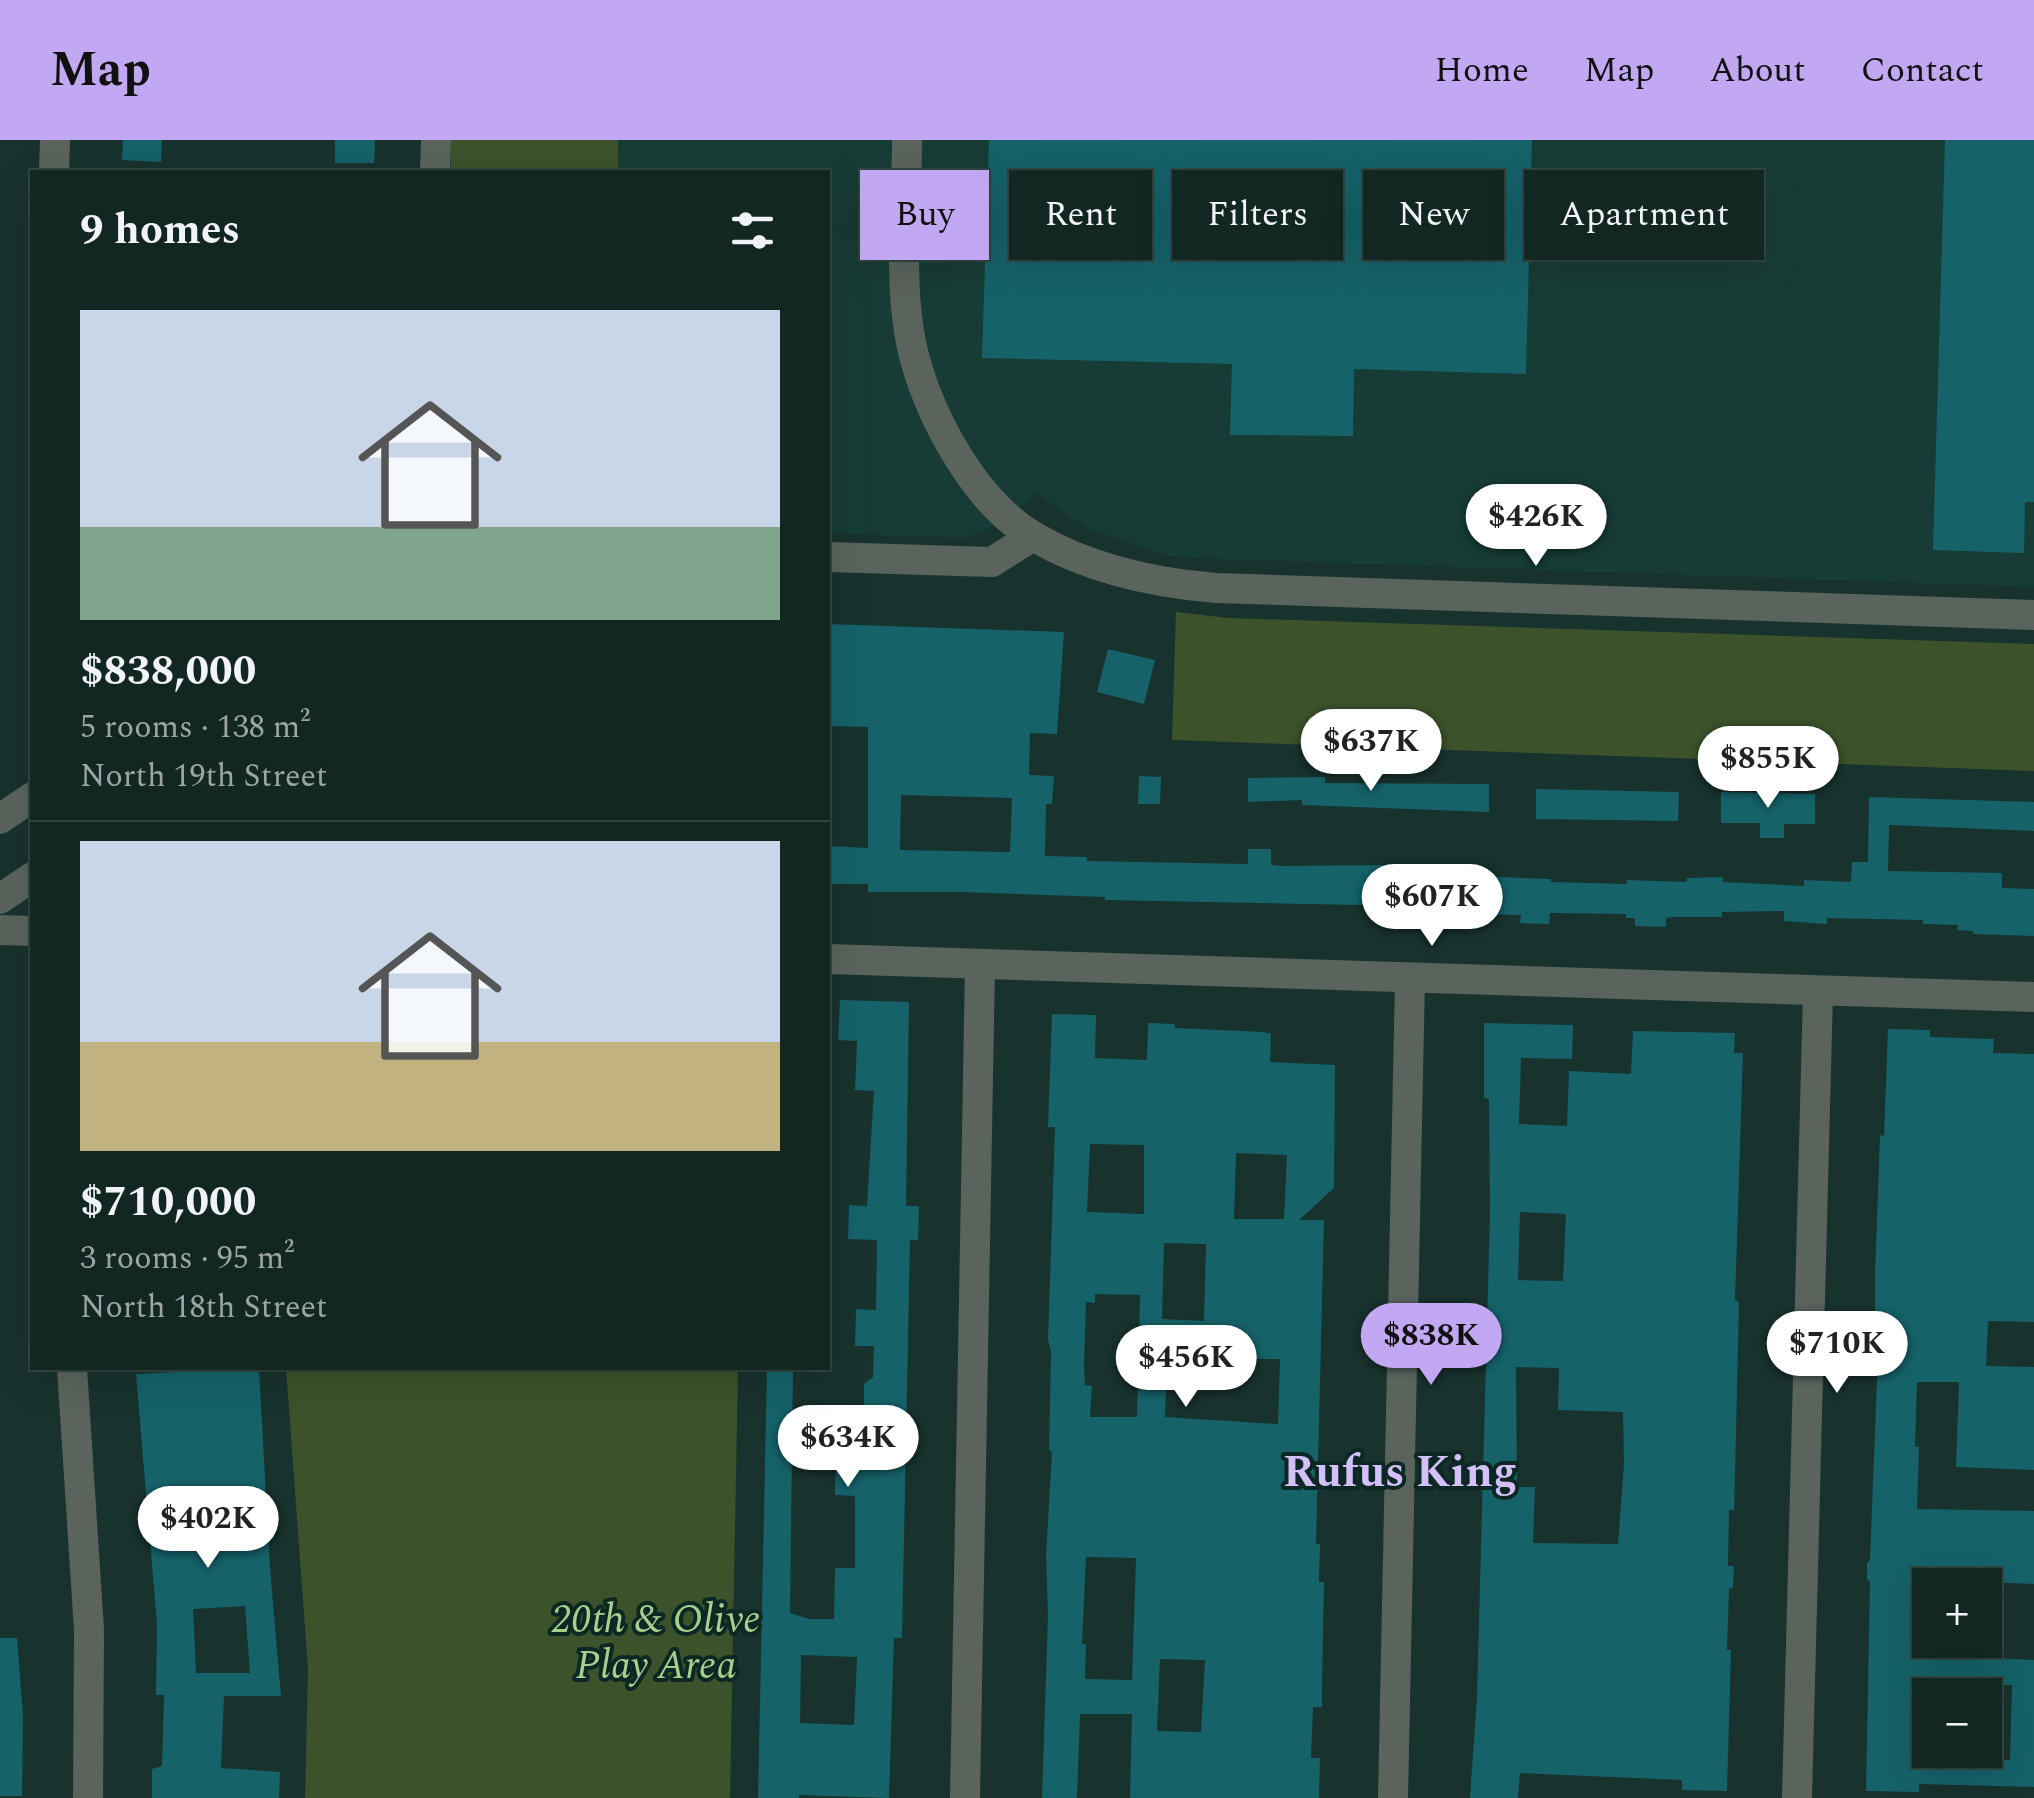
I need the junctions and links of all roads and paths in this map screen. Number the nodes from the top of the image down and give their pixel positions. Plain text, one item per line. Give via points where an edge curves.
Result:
1 (55, 140) edge
2 (436, 140) edge
3 (907, 140) edge
4 (54, 170) edge
5 (435, 170) edge
6 (1032, 536) junction
7 (830, 557) edge
8 (2034, 615) edge
9 (30, 798) edge
10 (0, 819) edge
11 (30, 878) edge
12 (0, 899) edge
13 (0, 930) edge
14 (30, 931) edge
15 (830, 958) edge
16 (980, 965) junction
17 (1410, 978) junction
18 (1818, 992) junction
19 (2034, 997) edge
20 (72, 1370) edge
21 (88, 1798) edge
22 (965, 1798) edge
23 (1393, 1798) edge
24 (1796, 1798) edge

1 - 4 street
2 - 5 street
3 - 6 street via 906,299 914,360 946,437 968,470
6 - 7 street via 992,562
6 - 8 street via 1120,571 1202,587
9 - 10 street
11 - 12 street
13 - 14 street
15 - 16 street
16 - 17 street
16 - 22 street
17 - 18 street
17 - 23 street
18 - 19 street
18 - 24 street
20 - 21 street via 89,1630

